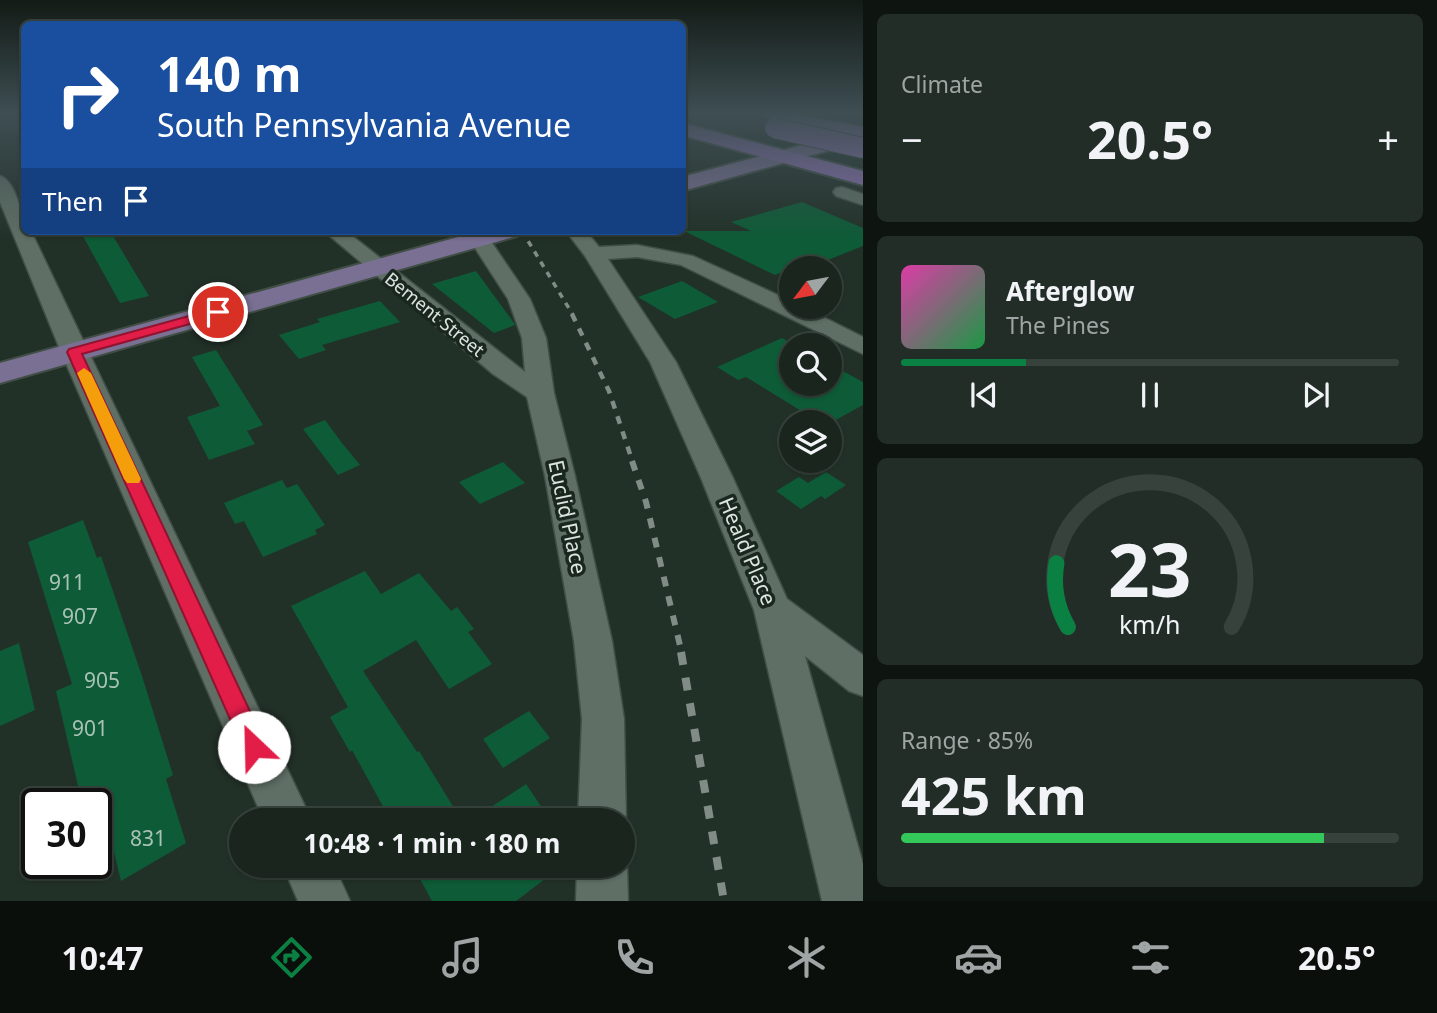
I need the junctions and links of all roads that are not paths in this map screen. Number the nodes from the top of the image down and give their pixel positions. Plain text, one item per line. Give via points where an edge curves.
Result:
1 (781, 156) edge
2 (788, 156) edge
3 (785, 157) junction
4 (863, 178) edge
5 (0, 181) edge
6 (686, 183) edge
7 (842, 192) dead end
8 (863, 200) edge
9 (21, 230) edge
10 (23, 235) edge
11 (339, 235) edge
12 (484, 235) edge
13 (487, 235) edge
14 (585, 242) edge
15 (378, 268) junction
16 (863, 348) edge
17 (74, 352) junction
18 (0, 373) edge
19 (540, 393) junction
20 (773, 610) junction
21 (863, 678) edge
22 (282, 808) edge
23 (602, 808) edge
24 (313, 878) edge
25 (602, 878) edge
26 (324, 901) edge
27 (602, 901) edge
28 (848, 901) edge

1 - 3 highway
2 - 3 main road
3 - 4 highway
3 - 6 main road
5 - 9 street
7 - 8 street
10 - 17 street
11 - 15 street, Bement Street
12 - 15 main road
13 - 19 street, Euclid Place via 534,338
14 - 16 street via 686,260
14 - 20 street, Heald Place via 663,362
15 - 17 main road
15 - 19 street, Bement Street via 493,362
17 - 18 main road
17 - 22 street
19 - 23 street, Euclid Place via 593,641 603,719
20 - 21 street
20 - 28 street, Heald Place
24 - 26 street
25 - 27 street

